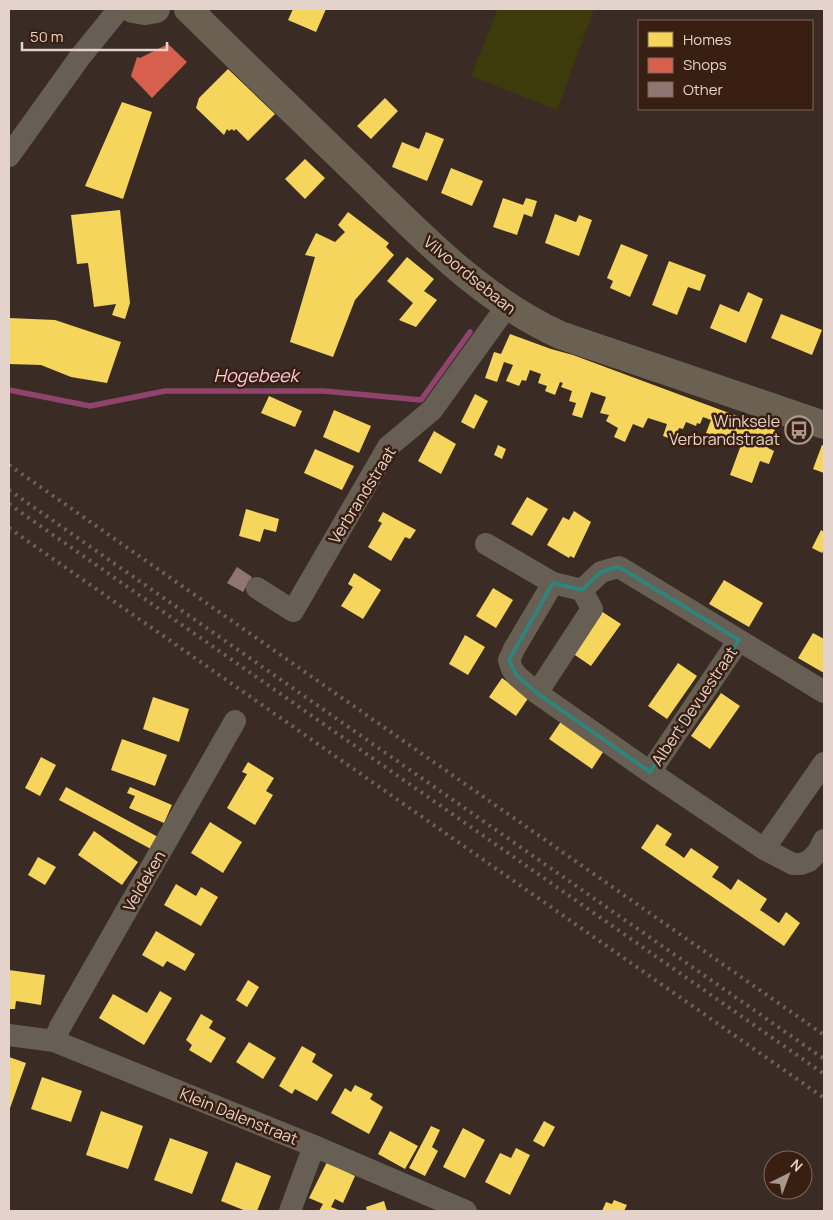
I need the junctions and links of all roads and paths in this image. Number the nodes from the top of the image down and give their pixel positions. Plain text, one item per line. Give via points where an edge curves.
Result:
1 (119, 9) edge
2 (133, 9) edge
3 (156, 9) edge
4 (188, 9) edge
5 (9, 156) edge
6 (507, 306) junction
7 (824, 425) edge
8 (486, 544) dead end
9 (553, 583) junction
10 (257, 588) dead end
11 (582, 590) junction
12 (739, 640) junction
13 (824, 692) edge
14 (537, 693) junction
15 (235, 721) dead end
16 (824, 763) edge
17 (650, 772) junction
18 (764, 849) junction
19 (822, 849) edge
20 (9, 1035) edge
21 (54, 1041) junction
22 (314, 1146) junction
23 (290, 1211) edge
24 (466, 1211) edge

1 - 5 street
2 - 3 street
4 - 6 street, Vilvoordsebaan via 442,256
6 - 7 street, Vilvoordsebaan via 560,334
6 - 10 street, Verbrandstraat via 432,410 388,447 293,611
8 - 9 street
9 - 11 street
9 - 14 street, Albert Devuestraat via 509,660 517,676
11 - 12 street, Albert Devuestraat via 601,572 619,567
11 - 14 street via 592,609
12 - 13 street, Albert Devuestraat
12 - 17 street, Albert Devuestraat
14 - 17 street, Albert Devuestraat
15 - 21 street, Veldeken
16 - 18 street
17 - 18 street, Albert Devuestraat
18 - 19 street, Albert Devuestraat via 793,864 809,861
20 - 21 street, Klein Dalenstraat
21 - 22 street, Klein Dalenstraat
22 - 23 street
22 - 24 street, Klein Dalenstraat

